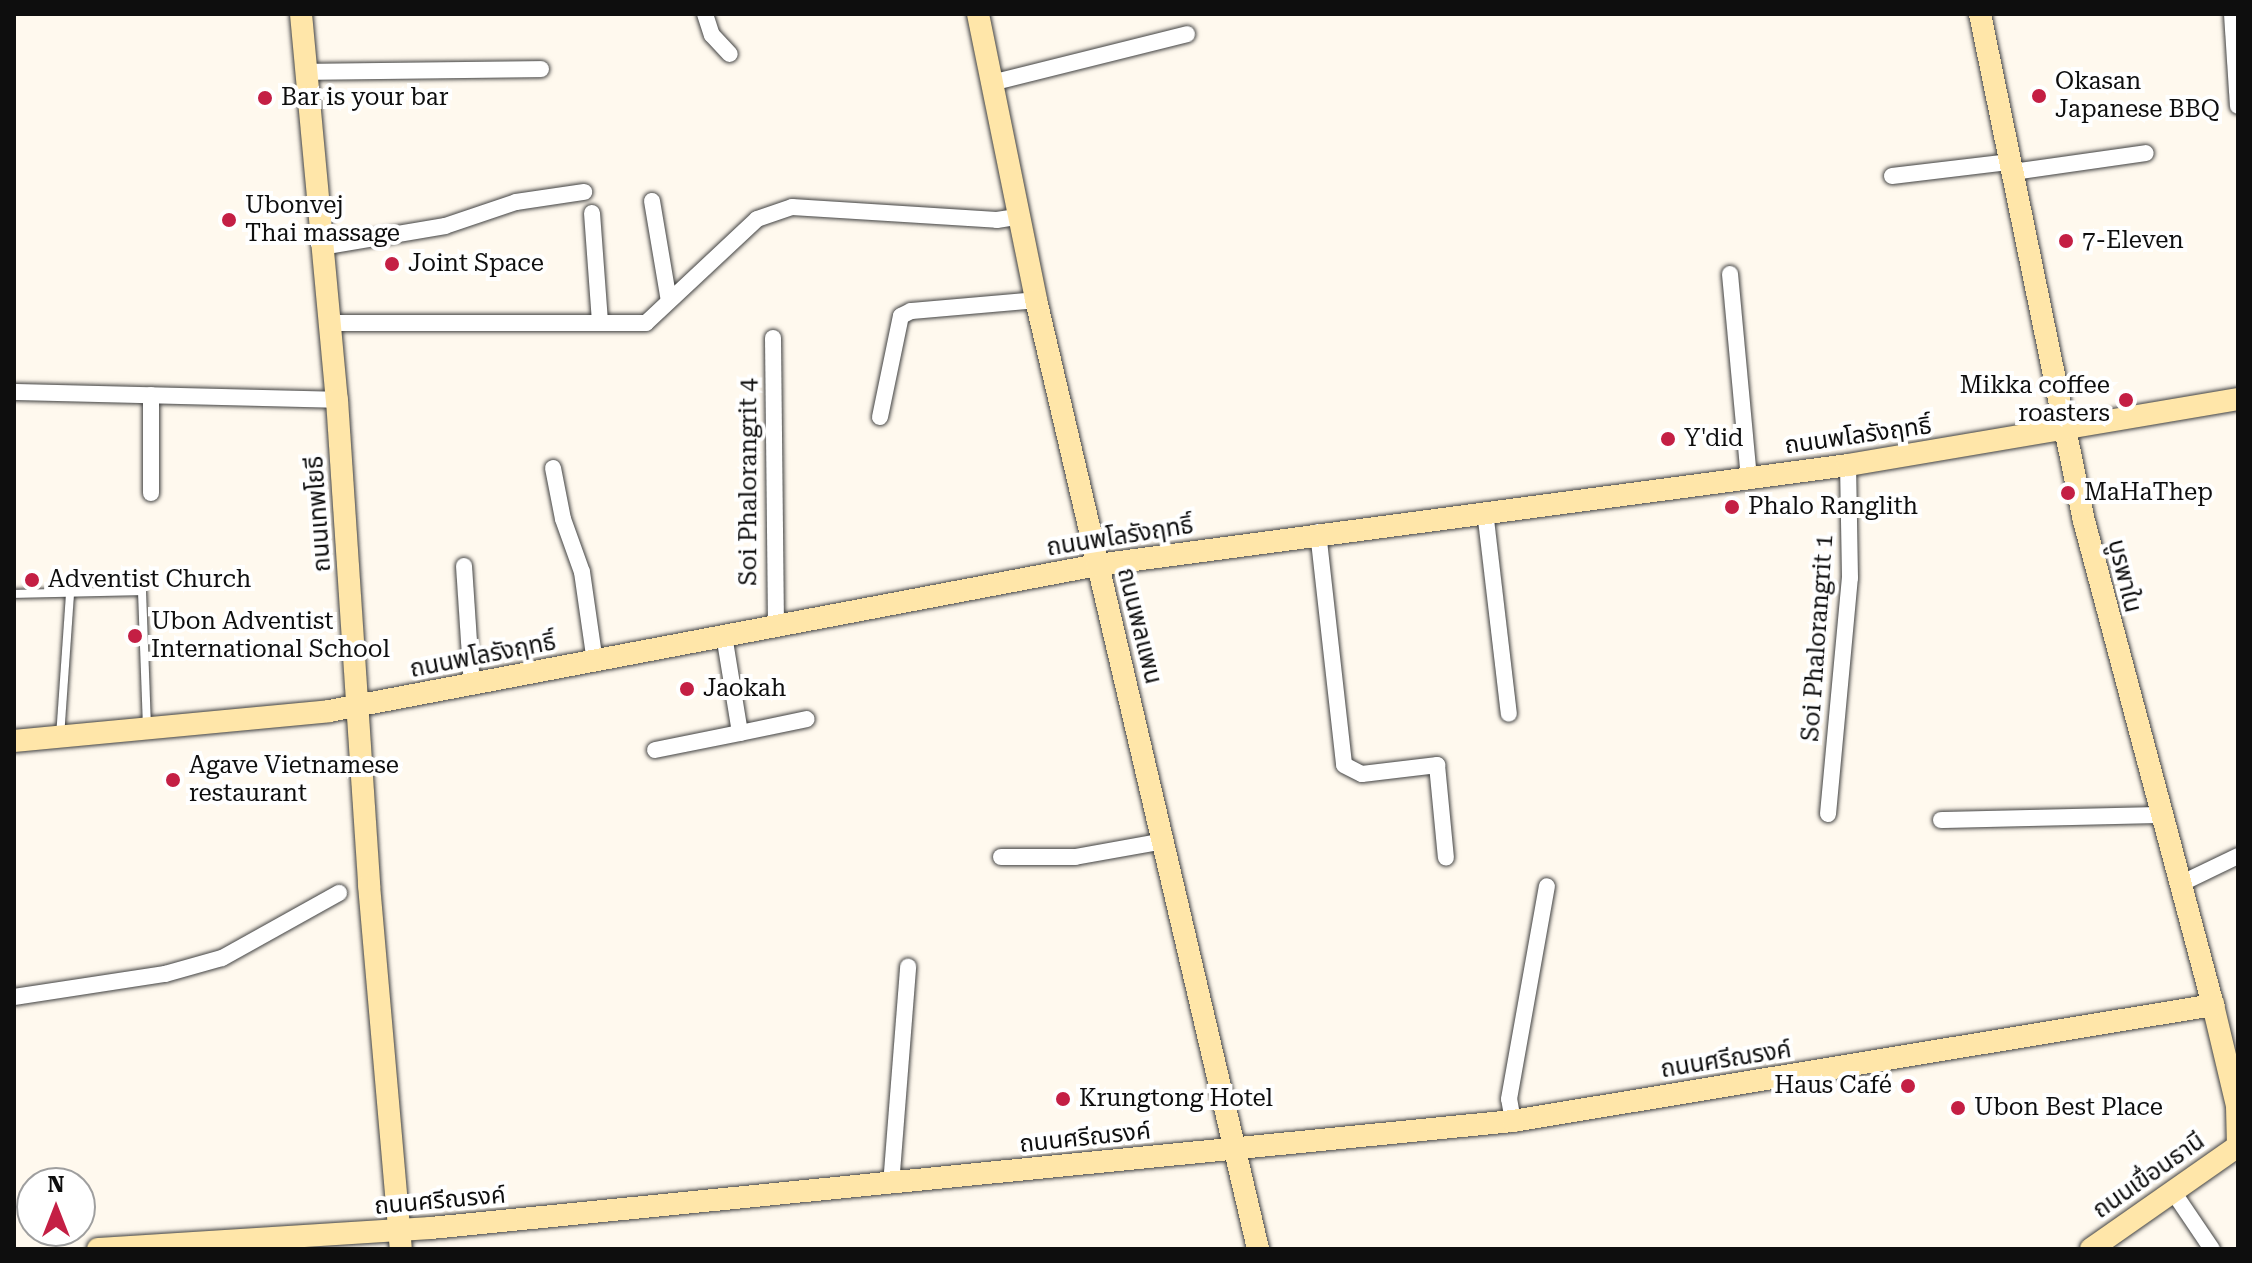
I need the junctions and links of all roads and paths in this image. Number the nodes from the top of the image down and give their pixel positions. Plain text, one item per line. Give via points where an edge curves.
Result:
1 (301, 14) edge
2 (705, 14) edge
3 (978, 14) edge
4 (1980, 14) edge
5 (2232, 14) edge
6 (1187, 34) dead end
7 (730, 54) dead end
8 (541, 69) dead end
9 (305, 72) junction
10 (991, 83) junction
11 (2238, 106) edge
12 (2146, 153) dead end
13 (2011, 167) junction
14 (1892, 176) dead end
15 (584, 192) dead end
16 (652, 201) dead end
17 (592, 213) dead end
18 (1017, 217) junction
19 (321, 247) junction
20 (1730, 274) dead end
21 (1036, 300) junction
22 (669, 301) junction
23 (329, 323) junction
24 (600, 323) junction
25 (773, 338) dead end
26 (14, 392) edge
27 (151, 395) junction
28 (2238, 399) edge
29 (337, 400) junction
30 (880, 417) dead end
31 (2065, 431) junction
32 (1848, 465) junction
33 (553, 468) dead end
34 (1749, 477) junction
35 (151, 493) dead end
36 (1485, 511) junction
37 (1318, 532) junction
38 (1097, 565) junction
39 (464, 566) dead end
40 (14, 594) edge
41 (70, 594) junction
42 (776, 626) junction
43 (724, 635) junction
44 (595, 662) junction
45 (472, 685) junction
46 (358, 706) junction
47 (1509, 714) dead end
48 (807, 719) dead end
49 (148, 732) junction
50 (740, 733) junction
51 (60, 738) junction
52 (14, 741) edge
53 (655, 750) dead end
54 (1828, 814) dead end
55 (2161, 815) junction
56 (1941, 820) dead end
57 (1164, 841) junction
58 (2238, 856) edge
59 (1001, 857) dead end
60 (1446, 858) dead end
61 (2182, 883) junction
62 (1547, 886) dead end
63 (339, 893) dead end
64 (908, 967) dead end
65 (14, 997) edge
66 (2213, 1005) junction
67 (1513, 1121) junction
68 (2238, 1146) edge
69 (1233, 1149) junction
70 (891, 1185) junction
71 (2172, 1190) junction
72 (399, 1240) edge
73 (98, 1249) edge
74 (1258, 1249) edge
75 (2091, 1249) edge
76 (2212, 1249) edge

1 - 9 street, ถนนเทพโยธี
2 - 7 street via 712,35
3 - 10 street, ถนนพลแพน
4 - 13 street, บูรพาใน
5 - 11 street
6 - 10 street
8 - 9 street
9 - 19 street, ถนนเทพโยธี
10 - 18 street, ถนนพลแพน
12 - 13 street
13 - 14 street
13 - 31 street, บูรพาใน
15 - 19 street via 516,202 445,226
16 - 22 street
17 - 24 street
18 - 21 street, ถนนพลแพน
18 - 22 street via 792,207 757,219
19 - 23 street, ถนนเทพโยธี
20 - 34 street
21 - 30 street via 901,316
21 - 38 street, ถนนพลแพน
22 - 24 street via 646,323
23 - 24 street
23 - 29 street, ถนนเทพโยธี
25 - 42 street, Soi Phalorangrit 4
26 - 27 street
27 - 29 street
27 - 35 street
28 - 31 street, ถนนพโลรังฤทธิ์
29 - 46 street, ถนนเทพโยธี
31 - 32 street, ถนนพโลรังฤทธิ์
31 - 55 street, บูรพาใน via 2112,637
32 - 34 street, ถนนพโลรังฤทธิ์
32 - 54 street, Soi Phalorangrit 1 via 1850,578
33 - 44 street via 563,519 582,572
34 - 36 street, ถนนพโลรังฤทธิ์
36 - 37 street, ถนนพโลรังฤทธิ์
36 - 47 street
37 - 38 street, ถนนพโลรังฤทธิ์
37 - 60 street via 1344,765 1362,774 1437,765
38 - 42 street, ถนนพโลรังฤทธิ์
38 - 57 street, ถนนพลแพน
39 - 45 street
40 - 41 lane
41 - 49 lane via 142,591
41 - 51 lane
42 - 43 street, ถนนพโลรังฤทธิ์
43 - 44 street, ถนนพโลรังฤทธิ์
43 - 50 street
44 - 45 street, ถนนพโลรังฤทธิ์
45 - 46 street, ถนนพโลรังฤทธิ์
46 - 49 street, ถนนพโลรังฤทธิ์
46 - 72 street, ถนนเทพโยธี
48 - 50 street
49 - 51 street, ถนนพโลรังฤทธิ์
50 - 53 street
51 - 52 street, ถนนพโลรังฤทธิ์
55 - 56 street
55 - 61 street, บูรพาใน
57 - 59 street via 1075,857
57 - 69 street, ถนนพลแพน
58 - 61 street
61 - 66 street, บูรพาใน
62 - 67 street via 1509,1099
63 - 65 street via 222,958 165,974
64 - 70 street
66 - 67 street, ถนนศรีณรงค์
66 - 68 street, บูรพาใน via 2237,1106
67 - 69 street, ถนนศรีณรงค์
68 - 71 street, ถนนเขื่อนธานี
69 - 70 street, ถนนศรีณรงค์
69 - 74 street, ถนนพลแพน
70 - 72 street, ถนนศรีณรงค์
71 - 75 street, ถนนเขื่อนธานี
71 - 76 street
72 - 73 street, ถนนศรีณรงค์

